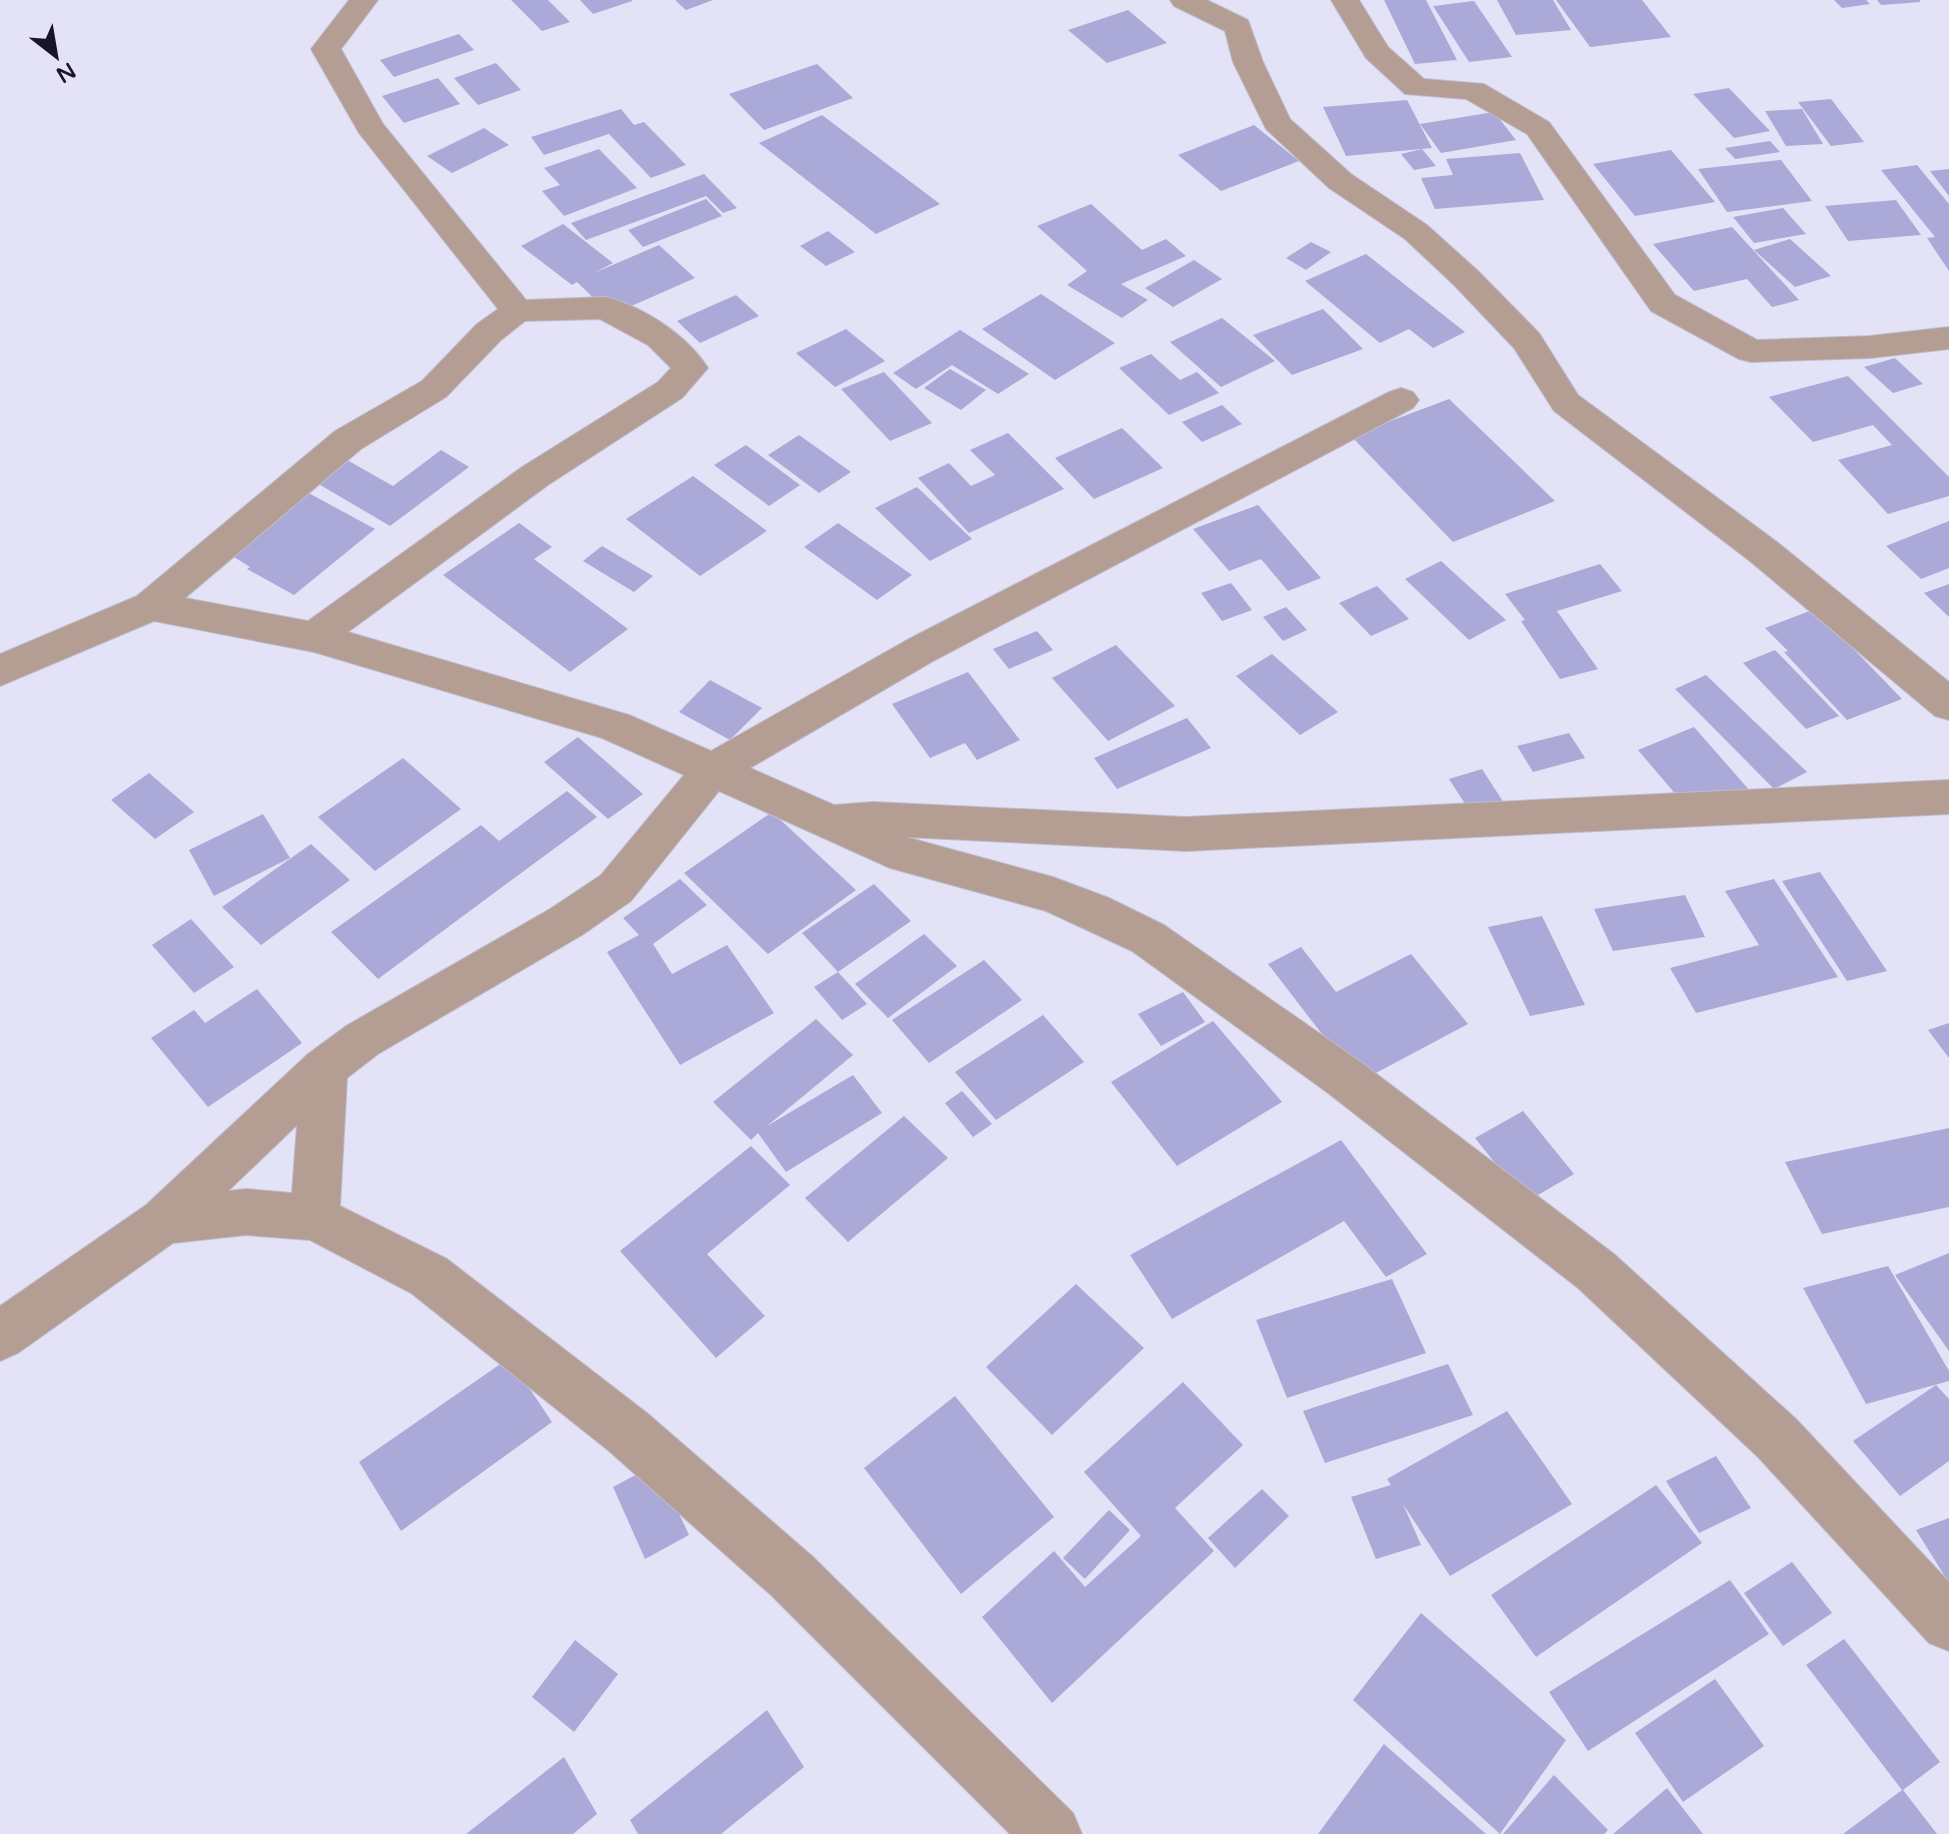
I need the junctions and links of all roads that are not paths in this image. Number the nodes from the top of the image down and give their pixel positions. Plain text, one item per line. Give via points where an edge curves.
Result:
1 (364, 0) edge
2 (1184, 0) edge
3 (1345, 0) edge
4 (517, 311) junction
5 (1949, 338) edge
6 (1401, 400) dead end
7 (151, 606) junction
8 (314, 637) junction
9 (0, 671) edge
10 (1949, 705) edge
11 (712, 770) junction
12 (1949, 797) edge
13 (831, 820) junction
14 (324, 1068) junction
15 (315, 1218) junction
16 (163, 1221) junction
17 (0, 1336) edge
18 (1949, 1623) edge
19 (1052, 1834) edge

1 - 4 street via 326,49 331,63 370,127
2 - 10 street via 1238,26 1248,62 1277,123 1340,181 1416,232 1466,278 1527,341 1566,403 1764,552
3 - 5 street via 1376,52 1416,88 1473,90 1538,128 1663,303 1751,351
4 - 7 street via 434,389 348,440
4 - 8 street via 606,308 660,337 691,368 670,390 535,476
6 - 11 street via 921,650
7 - 8 street
7 - 9 street
8 - 11 street via 615,726
11 - 13 street
11 - 14 street via 616,888
12 - 13 street via 1186,834
13 - 18 street via 905,856 1053,895 1148,938 1345,1078 1596,1271 1777,1438
14 - 15 street
14 - 16 street
15 - 16 street via 246,1212
15 - 19 street via 429,1276 628,1432 792,1576
16 - 17 street

